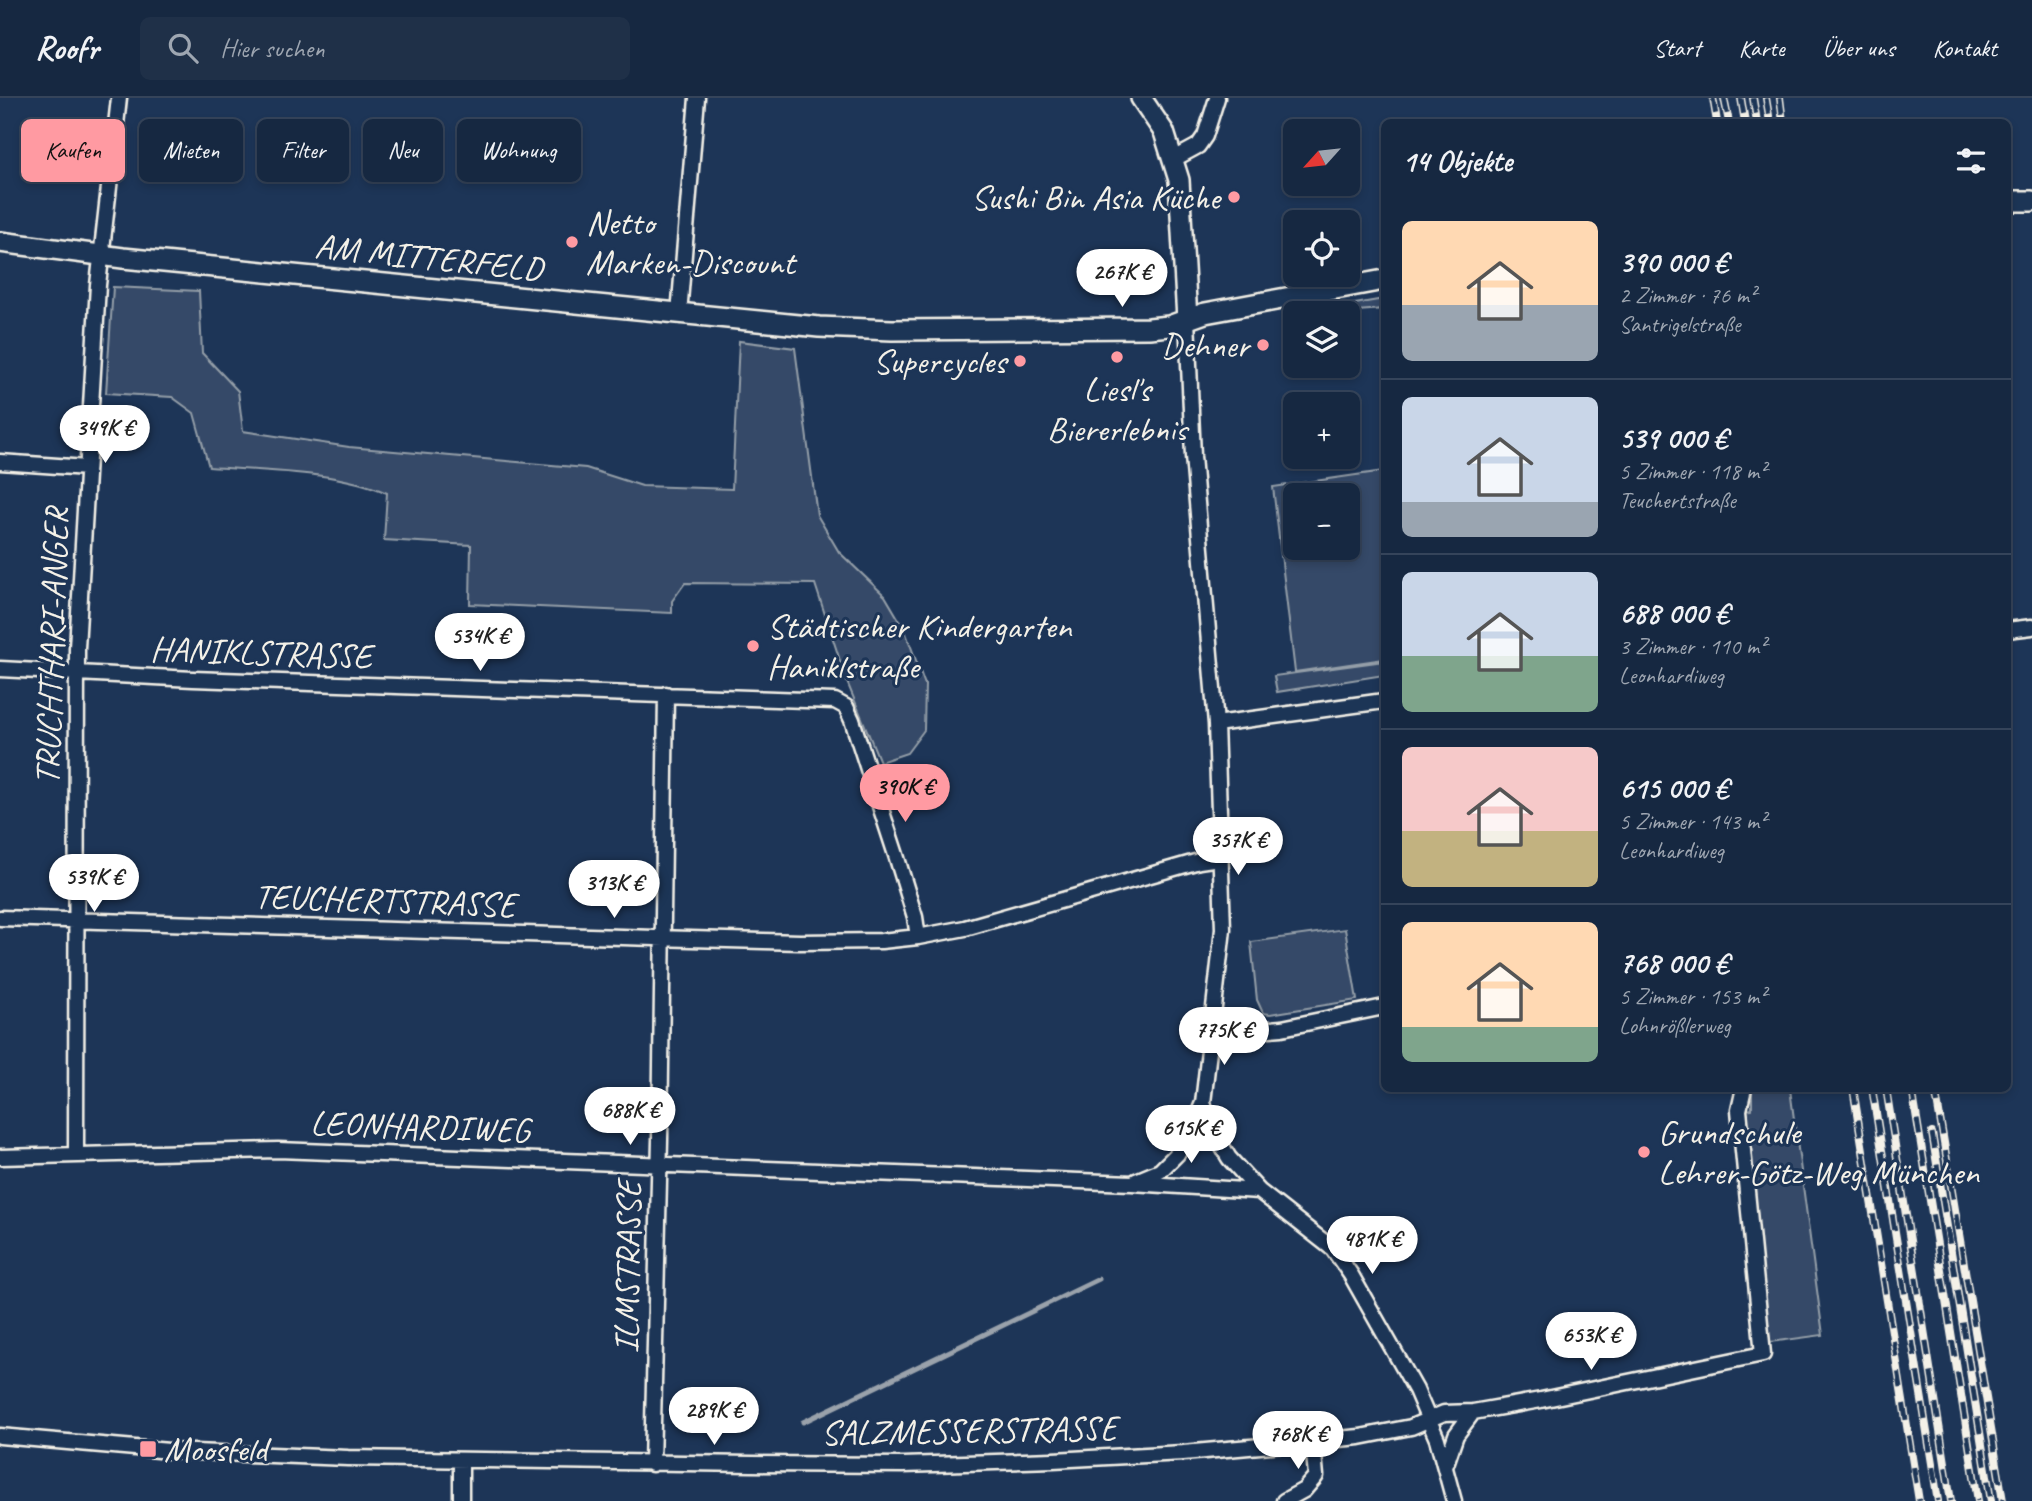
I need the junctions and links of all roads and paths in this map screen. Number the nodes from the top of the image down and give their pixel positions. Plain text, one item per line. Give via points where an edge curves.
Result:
1 (119, 98) edge
2 (697, 98) edge
3 (1142, 98) edge
4 (1217, 98) edge
5 (1174, 159) junction
6 (2011, 201) edge
7 (2032, 201) edge
8 (0, 242) edge
9 (102, 255) junction
10 (1381, 282) edge
11 (679, 314) junction
12 (1187, 319) junction
13 (0, 463) edge
14 (87, 468) junction
15 (2032, 627) edge
16 (2011, 630) edge
17 (0, 668) edge
18 (77, 673) junction
19 (666, 694) junction
20 (1381, 701) edge
21 (1216, 724) junction
22 (1219, 858) junction
23 (0, 918) edge
24 (77, 921) junction
25 (918, 937) junction
26 (663, 939) junction
27 (1381, 1008) edge
28 (1210, 1027) junction
29 (1743, 1092) edge
30 (1203, 1103) junction
31 (76, 1155) junction
32 (0, 1157) edge
33 (660, 1166) junction
34 (1132, 1183) junction
35 (1259, 1191) junction
36 (1473, 1412) junction
37 (1429, 1419) junction
38 (0, 1436) edge
39 (1313, 1442) junction
40 (461, 1461) junction
41 (652, 1464) junction
42 (1445, 1466) junction
43 (461, 1501) edge
44 (1284, 1501) edge
45 (1454, 1501) edge

1 - 9 street, TRUCHTHARI-ANGER
2 - 11 street
3 - 5 street via 1164,132
4 - 5 street via 1198,146
5 - 12 street
6 - 7 street
8 - 9 street, AM MITTERFELD
9 - 11 street, AM MITTERFELD
9 - 14 street, TRUCHTHARI-ANGER
10 - 12 street, AM MITTERFELD
11 - 12 street, AM MITTERFELD via 892,330 1149,328
12 - 21 street via 1193,456
13 - 14 street
14 - 18 street, TRUCHTHARI-ANGER
15 - 16 street
17 - 18 street, HANIKLSTRASSE
18 - 19 street, HANIKLSTRASSE
18 - 24 street, TRUCHTHARI-ANGER
19 - 25 street, HANIKLSTRASSE via 835,701 846,707 904,880
19 - 26 street, ILMSTRASSE
20 - 21 street
21 - 22 street
22 - 25 street, TEUCHERTSTRASSE
22 - 28 street via 1223,929
23 - 24 street, TEUCHERTSTRASSE
24 - 26 street, TEUCHERTSTRASSE
24 - 31 street, TRUCHTHARI-ANGER
25 - 26 street, TEUCHERTSTRASSE via 812,942
26 - 33 street, ILMSTRASSE
27 - 28 street via 1282,1028 1243,1031
28 - 30 street
29 - 36 street, SALZMESSERSTRASSE via 1739,1110 1763,1354
30 - 34 street, LEONHARDIWEG via 1177,1154 1160,1171
30 - 35 street via 1229,1158
31 - 32 street, LEONHARDIWEG
31 - 33 street, LEONHARDIWEG via 278,1150
33 - 34 street, LEONHARDIWEG
33 - 41 street, ILMSTRASSE
34 - 35 street, LEONHARDIWEG
35 - 37 street via 1333,1249
36 - 37 street, SALZMESSERSTRASSE via 1444,1413
36 - 42 street via 1456,1435
37 - 39 street, SALZMESSERSTRASSE via 1411,1427
37 - 42 street
38 - 40 street, SALZMESSERSTRASSE via 169,1451
39 - 41 street, SALZMESSERSTRASSE via 1183,1453 903,1465
39 - 44 street via 1316,1476 1304,1490
40 - 41 street, SALZMESSERSTRASSE
40 - 43 street
42 - 45 street

